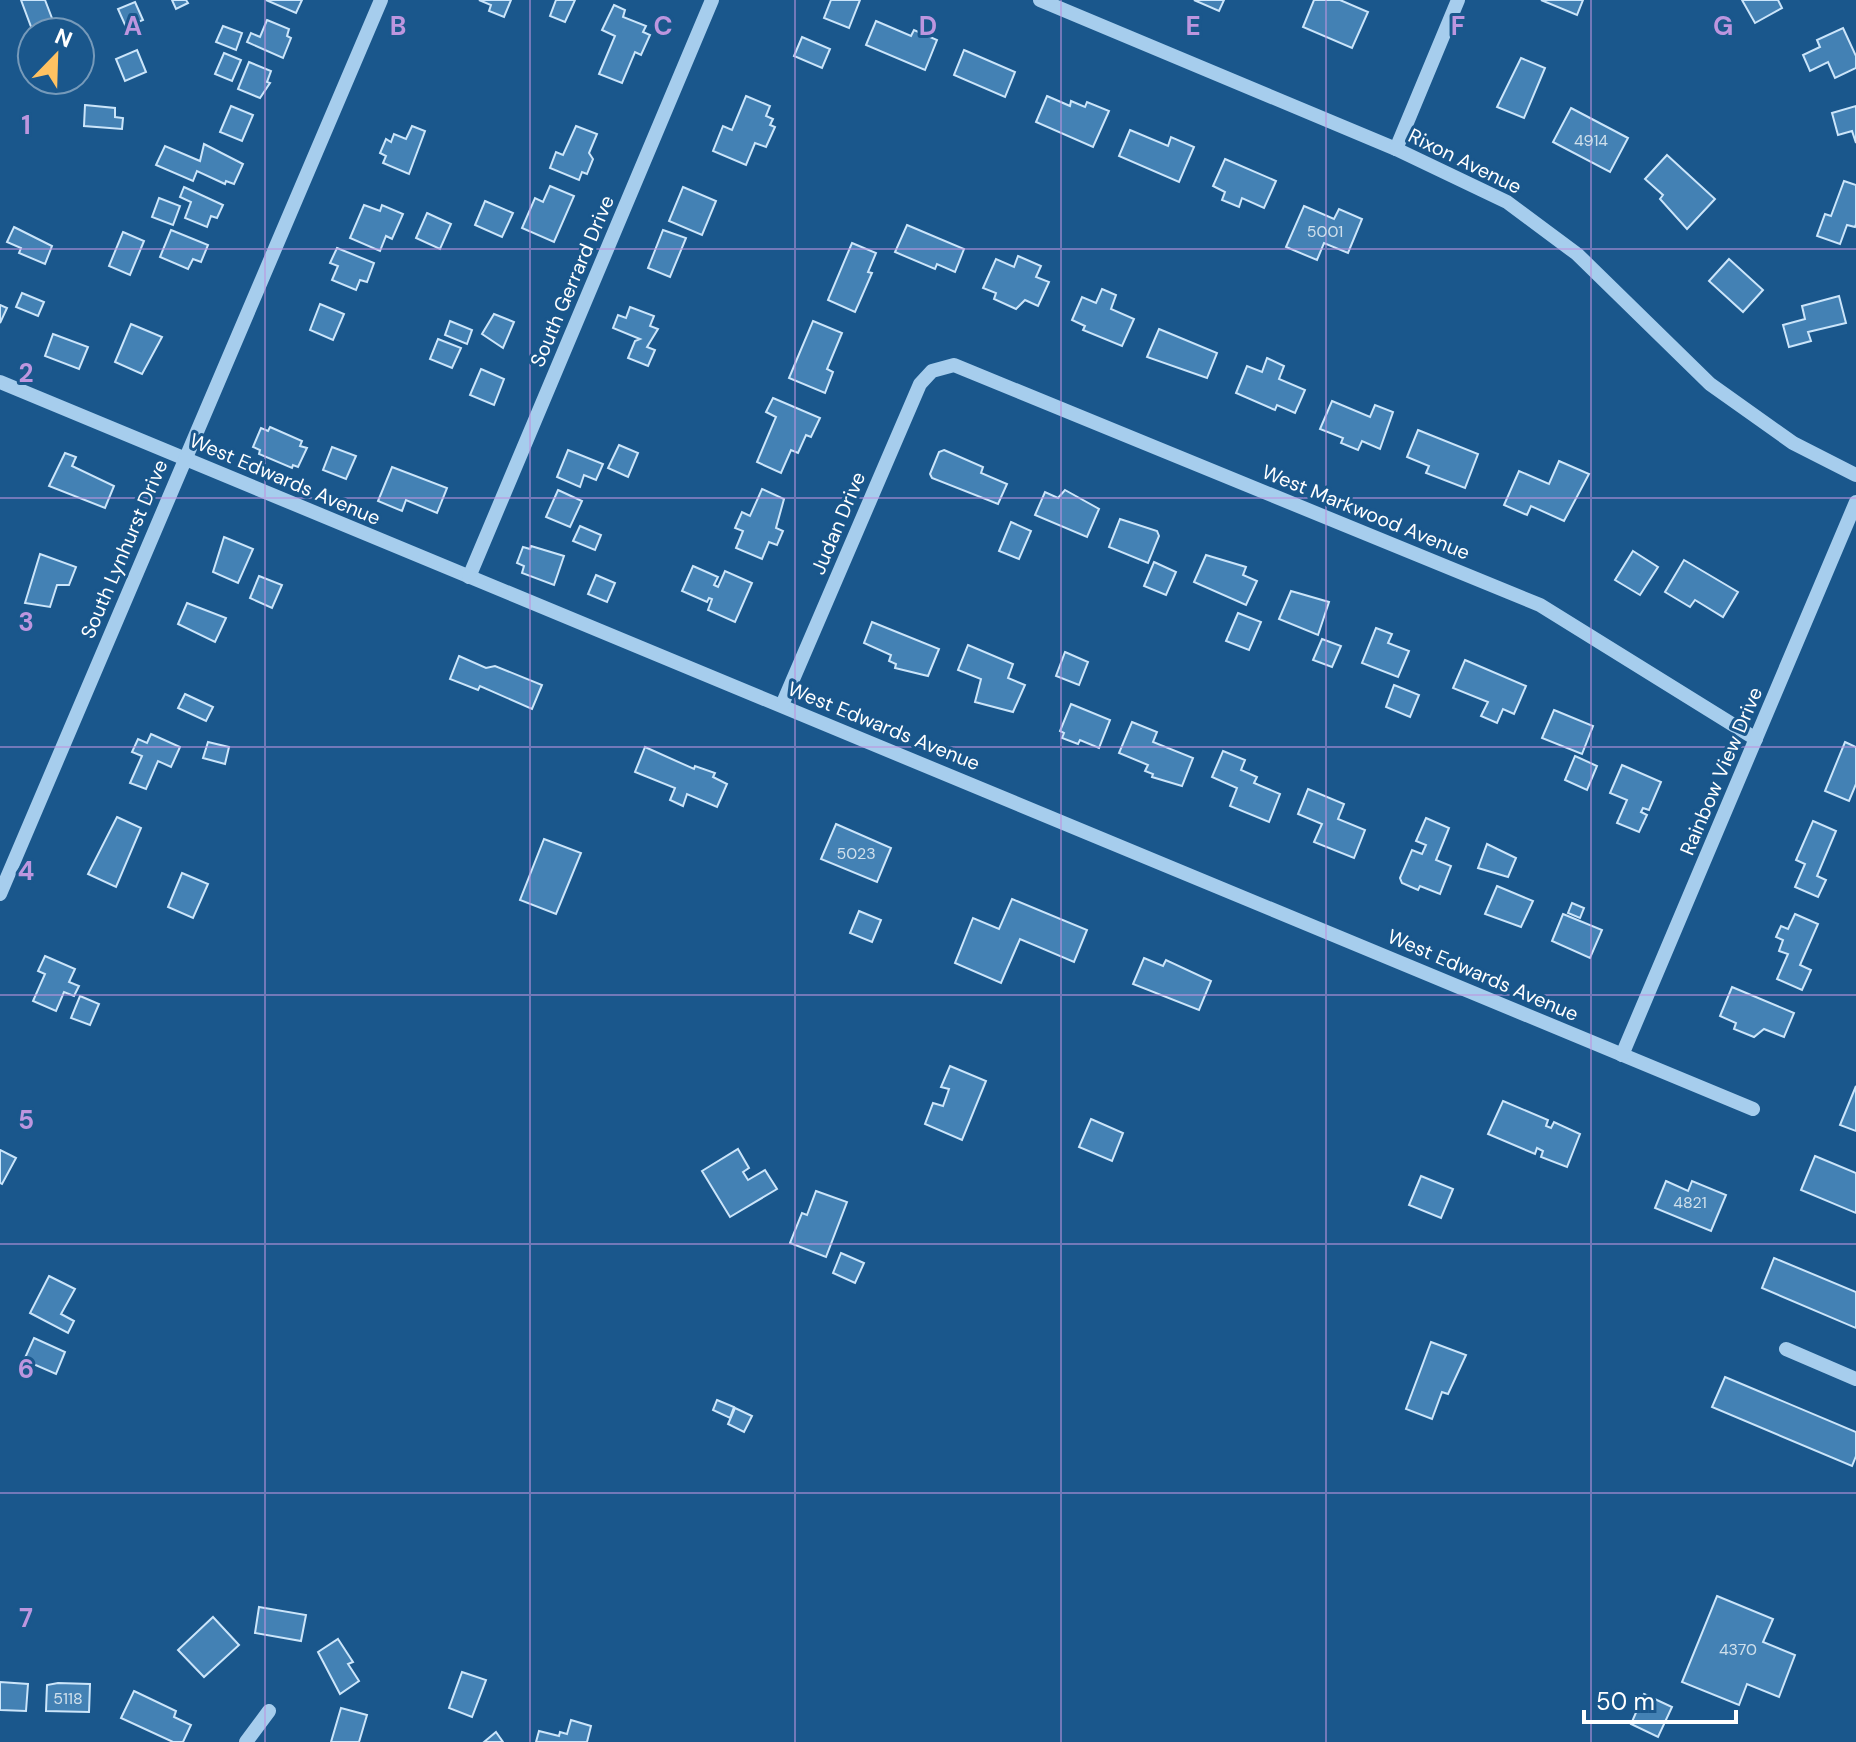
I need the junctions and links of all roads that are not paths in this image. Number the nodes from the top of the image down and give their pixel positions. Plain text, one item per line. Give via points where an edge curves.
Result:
1 (381, 0) edge
2 (712, 0) edge
3 (1040, 0) edge
4 (1458, 0) edge
5 (1068, 5) edge
6 (1396, 149) junction
7 (941, 367) joint
8 (0, 382) edge
9 (185, 458) junction
10 (1856, 475) edge
11 (1856, 502) edge
12 (469, 577) junction
13 (782, 705) junction
14 (1756, 739) junction
15 (0, 894) edge
16 (1622, 1055) junction
17 (1753, 1109) dead end
18 (1786, 1349) dead end
19 (1856, 1379) edge
20 (269, 1711) dead end
21 (246, 1742) edge

1 - 9 street, South Lynhurst Drive
2 - 12 street, South Gerrard Drive
3 - 5 street, Rixon Avenue
4 - 6 street
5 - 6 street, Rixon Avenue
6 - 10 street, Rixon Avenue via 1481,187 1531,217 1577,254 1710,384 1793,443
7 - 13 street, Judan Drive via 920,384
7 - 14 street, West Markwood Avenue via 959,366 1540,605
8 - 9 street, West Edwards Avenue
9 - 12 street, West Edwards Avenue
9 - 15 street, South Lynhurst Drive
11 - 14 street, Rainbow View Drive
12 - 13 street, West Edwards Avenue
13 - 16 street, West Edwards Avenue
14 - 16 street, Rainbow View Drive
16 - 17 street, West Edwards Avenue
18 - 19 street
20 - 21 street

